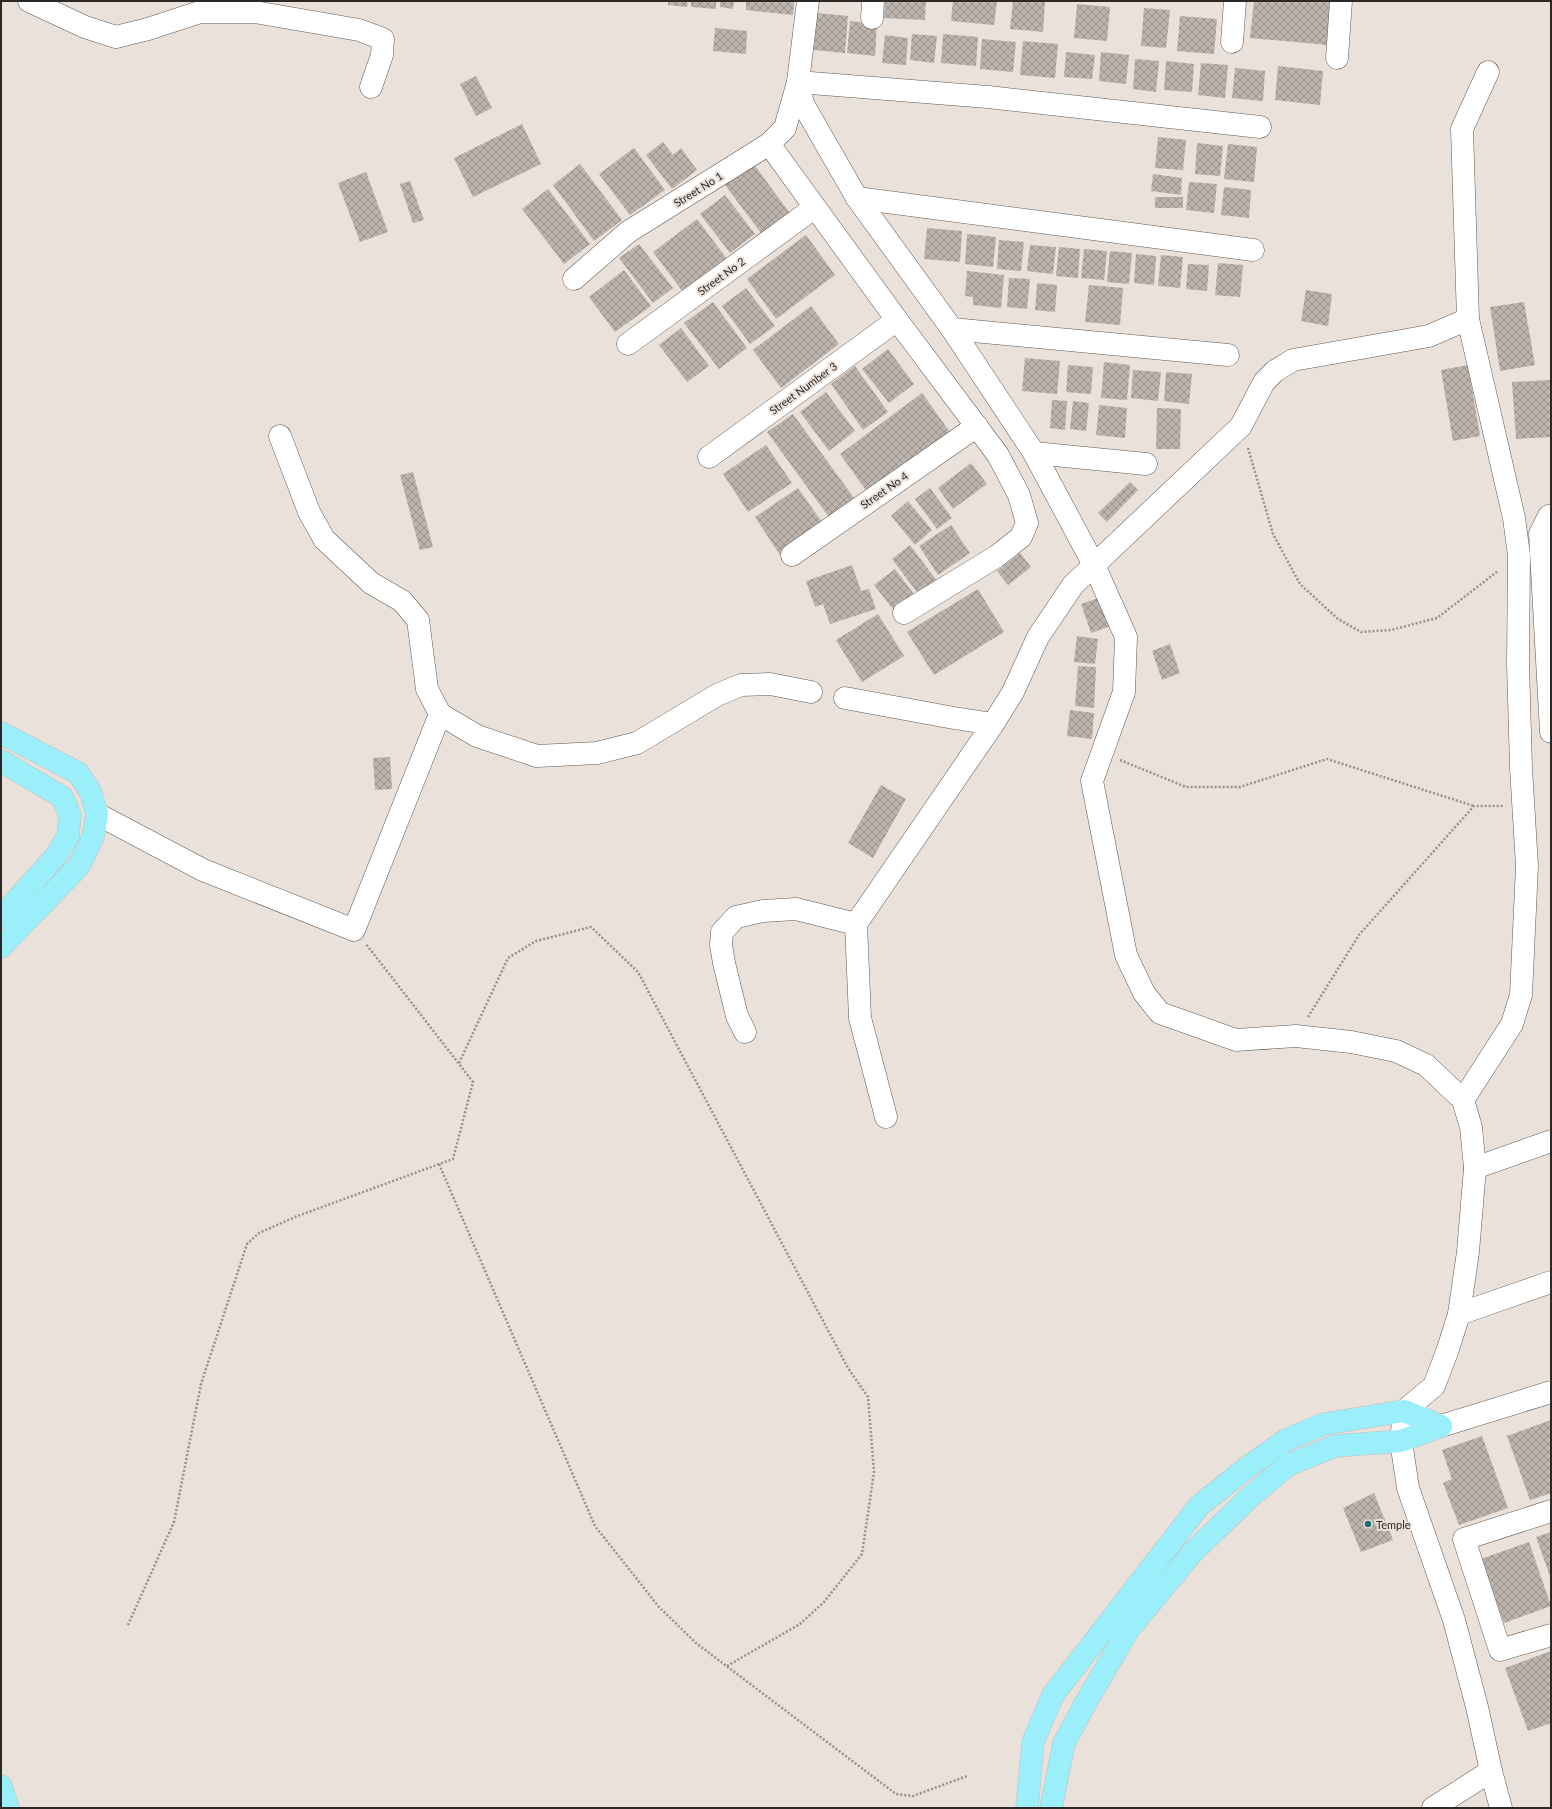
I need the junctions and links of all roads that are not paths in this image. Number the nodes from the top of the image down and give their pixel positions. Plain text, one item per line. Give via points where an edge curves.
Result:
1 (29, 1) edge
2 (808, 1) edge
3 (1235, 1) edge
4 (1341, 1) edge
5 (1232, 42) dead end
6 (1337, 58) dead end
7 (1488, 72) dead end
8 (798, 82) junction
9 (371, 87) dead end
10 (1260, 127) dead end
11 (769, 144) junction
12 (857, 198) junction
13 (814, 208) junction
14 (1253, 250) dead end
15 (574, 279) dead end
16 (1468, 319) junction
17 (896, 320) junction
18 (952, 329) junction
19 (628, 344) dead end
20 (1228, 355) dead end
21 (976, 426) junction
22 (280, 436) dead end
23 (1034, 452) junction
24 (709, 457) dead end
25 (1146, 464) dead end
26 (1551, 516) edge
27 (792, 555) dead end
28 (1094, 565) junction
29 (904, 613) dead end
30 (1548, 625) edge
31 (811, 692) dead end
32 (845, 698) dead end
33 (440, 714) junction
34 (993, 724) junction
35 (1551, 732) edge
36 (1, 733) edge
37 (1, 761) edge
38 (96, 814) junction
39 (1, 917) edge
40 (856, 924) junction
41 (1, 947) edge
42 (745, 1032) dead end
43 (1463, 1100) junction
44 (886, 1116) dead end
45 (1551, 1141) edge
46 (1475, 1168) junction
47 (1551, 1282) edge
48 (1459, 1314) junction
49 (1551, 1392) edge
50 (1404, 1411) junction
51 (1441, 1426) junction
52 (1401, 1441) junction
53 (1551, 1511) edge
54 (1551, 1635) edge
55 (1491, 1771) junction
56 (1, 1786) edge
57 (8, 1808) edge
58 (1027, 1808) edge
59 (1051, 1808) edge
60 (1434, 1808) edge
61 (1501, 1808) edge

1 - 9 street via 85,27 116,37 200,12 255,12 359,30 383,39 382,55
2 - 8 street
3 - 5 street
4 - 6 street
7 - 16 street via 1462,129
8 - 10 street via 988,97
8 - 11 street, Street No 1 via 785,128
8 - 12 street via 803,104
11 - 13 street
11 - 15 street, Street No 1 via 628,232
12 - 14 street
12 - 18 street
13 - 17 street
13 - 19 street, Street No 2
16 - 28 street via 1429,336 1292,360 1275,370 1264,382 1242,426
16 - 43 street via 1514,518 1519,555 1518,664 1527,866 1521,995 1512,1024
17 - 21 street
17 - 24 street, Street Number 3
18 - 20 street
18 - 23 street
21 - 27 street, Street No 4
21 - 29 street via 998,455 1019,494 1028,523 1021,537 997,556
22 - 33 street via 309,512 324,539 371,583 402,601 418,620 427,689
23 - 25 street
23 - 28 street
26 - 30 street via 1540,534
28 - 34 street via 1073,584 1038,637 1013,692
28 - 43 street via 1126,637 1124,692 1092,781 1126,955 1144,993 1160,1013 1236,1040 1296,1036 1351,1042 1396,1051 1426,1065
30 - 35 street
31 - 33 street via 770,684 741,686 717,695 637,743 597,753 537,756 477,736
32 - 34 street
33 - 38 street via 354,930 203,870
34 - 40 street
36 - 38 main road via 78,773 90,791
37 - 39 main road via 62,796 70,815 68,836 56,856
38 - 41 main road via 93,837 79,866
40 - 42 street via 796,909 763,911 736,917 722,932 721,945 737,1016
40 - 44 street via 860,1018
43 - 46 street via 1471,1127
45 - 46 street
46 - 48 street via 1468,1252
47 - 48 street
48 - 50 street via 1434,1386
49 - 51 street
50 - 51 main road
50 - 52 street
50 - 58 main road via 1324,1424 1286,1440 1199,1506 1053,1695 1033,1742
51 - 52 main road
52 - 55 street via 1408,1488 1454,1620
52 - 59 main road via 1335,1446 1288,1465 1251,1496 1194,1552 1129,1629 1089,1696 1064,1743
53 - 54 street via 1464,1539 1500,1650
55 - 60 street
55 - 61 street
56 - 57 main road

